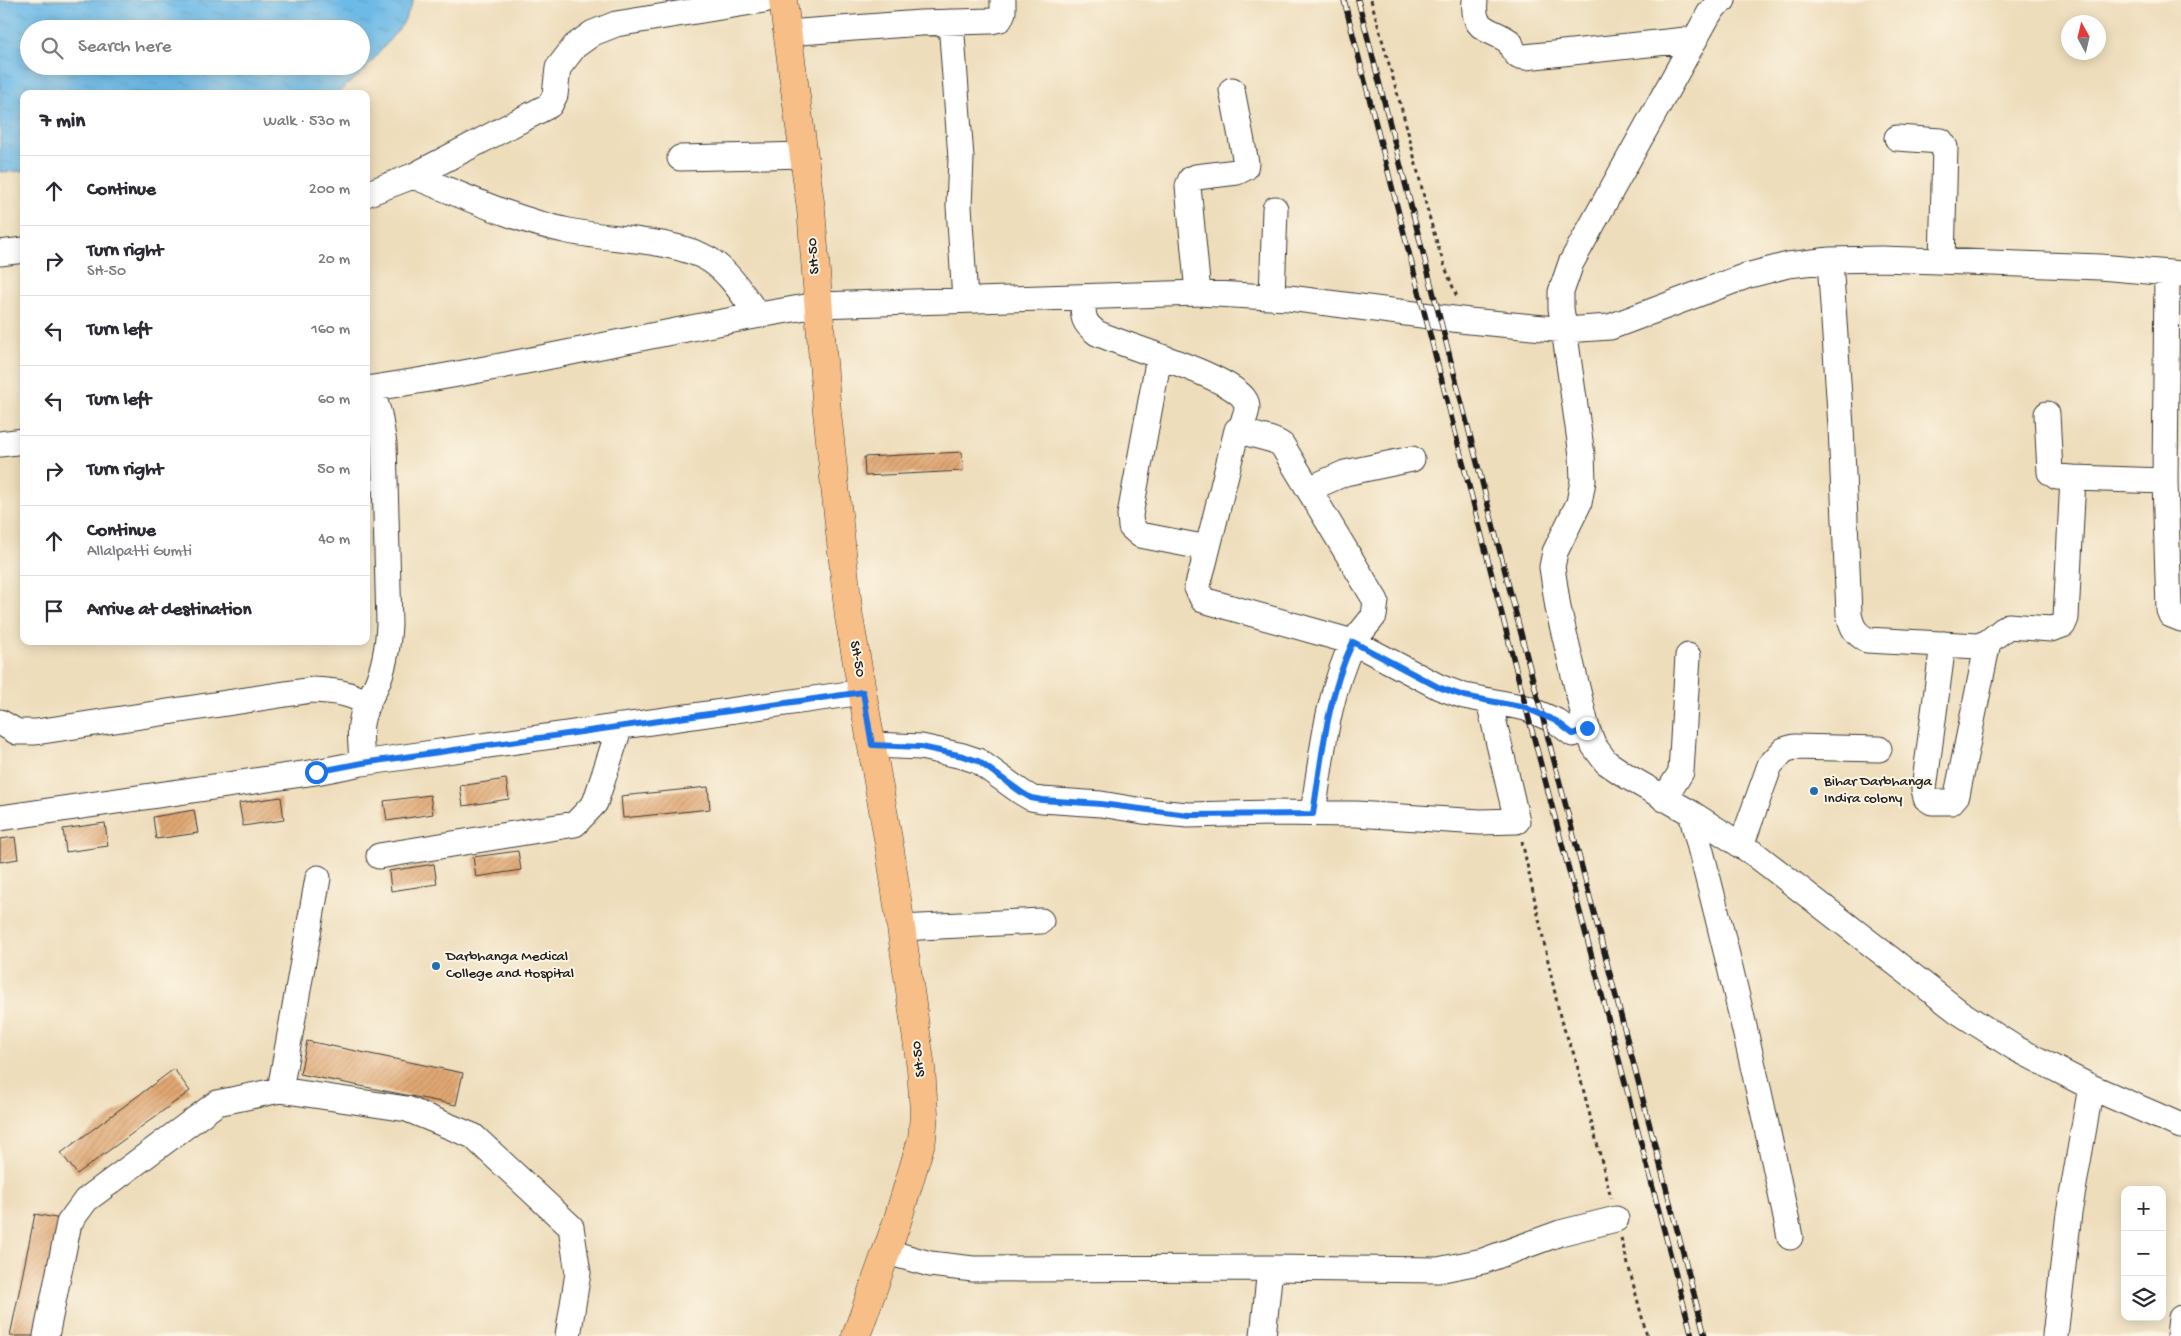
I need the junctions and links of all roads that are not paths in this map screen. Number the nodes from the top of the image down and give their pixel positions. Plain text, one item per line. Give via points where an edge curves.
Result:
1 (764, 0) edge
2 (783, 0) edge
3 (1003, 0) edge
4 (1475, 0) edge
5 (1718, 1) edge
6 (951, 22) junction
7 (787, 33) junction
8 (1695, 39) junction
9 (1232, 90) dead end
10 (1897, 138) dead end
11 (804, 155) junction
12 (680, 158) dead end
13 (413, 176) junction
14 (370, 192) edge
15 (1275, 209) dead end
16 (20, 250) edge
17 (0, 253) edge
18 (1830, 260) junction
19 (1942, 261) junction
20 (2174, 273) edge
21 (1198, 294) junction
22 (1272, 297) junction
23 (1083, 298) junction
24 (966, 300) junction
25 (818, 305) junction
26 (757, 314) junction
27 (1565, 330) junction
28 (1159, 357) junction
29 (370, 389) edge
30 (370, 392) edge
31 (2047, 414) dead end
32 (1236, 430) dead end
33 (20, 442) edge
34 (0, 444) edge
35 (1412, 459) dead end
36 (2073, 478) junction
37 (2165, 481) junction
38 (1309, 489) junction
39 (1204, 563) junction
40 (2181, 619) edge
41 (1353, 642) junction
42 (1988, 642) junction
43 (1943, 644) junction
44 (1688, 656) dead end
45 (863, 692) junction
46 (1489, 701) junction
47 (366, 704) junction
48 (0, 722) edge
49 (620, 726) junction
50 (1587, 728) junction
51 (872, 745) junction
52 (1879, 749) dead end
53 (362, 763) junction
54 (1664, 799) junction
55 (1691, 813) junction
56 (1313, 814) junction
57 (0, 818) edge
58 (1741, 846) junction
59 (379, 856) dead end
60 (318, 878) dead end
61 (1041, 921) dead end
62 (901, 928) junction
63 (2091, 1087) junction
64 (280, 1090) junction
65 (2181, 1126) edge
66 (1616, 1218) road end
67 (1790, 1237) dead end
68 (887, 1252) junction
69 (1270, 1268) junction
70 (2181, 1318) edge
71 (46, 1336) edge
72 (568, 1336) edge
73 (856, 1336) edge
74 (1263, 1336) edge
75 (2055, 1336) edge
76 (2180, 1336) edge

1 - 13 street via 616,24 593,34 576,46 558,68 555,95 550,105
2 - 7 main road, SH-50
3 - 6 street via 1000,19
4 - 8 street via 1476,22 1510,42 1518,56 1525,58
5 - 8 street
6 - 7 street
6 - 24 street via 961,158 959,206
7 - 11 main road, SH-50
8 - 27 street via 1571,263 1561,292
9 - 21 street via 1245,168 1196,177 1188,186
10 - 19 street via 1934,140 1944,147
11 - 12 street
11 - 25 main road, SH-50
13 - 14 street
13 - 26 street via 566,231 690,252 709,260 727,274
15 - 22 street
16 - 17 street
18 - 19 street
18 - 27 street via 1788,264 1746,276 1610,327
18 - 43 street via 1852,626 1867,640
19 - 20 street
20 - 37 street
21 - 22 street
21 - 23 street
22 - 27 street
23 - 24 street
23 - 28 street via 1083,313 1092,329
24 - 25 street
25 - 26 street
25 - 45 main road, SH-50 via 849,617
26 - 29 street via 461,375
27 - 50 street via 1582,455 1582,481 1579,503 1555,552 1552,567 1558,608
28 - 38 street via 1208,376 1244,398 1248,406 1242,430 1282,445
28 - 39 street via 1130,515 1131,527 1140,535 1197,546 1203,550
30 - 47 street via 379,414 384,444 389,624 382,666
31 - 36 street via 2050,472 2057,477
32 - 39 street
33 - 34 street
35 - 38 street via 1345,473
36 - 37 street
36 - 42 street via 2066,618 2063,625 2051,629 2008,626
37 - 40 street via 2169,610 2170,614
38 - 41 street via 1376,601 1374,616
39 - 41 street via 1197,588 1203,600
41 - 46 street via 1438,687
41 - 56 street via 1342,664 1331,702
42 - 43 street via 1978,646
42 - 43 street via 1957,795 1951,802 1932,802 1926,798 1924,789
44 - 54 street via 1681,772
45 - 49 street
45 - 51 main road, SH-50
46 - 50 street via 1526,708 1556,721 1573,734
46 - 56 street via 1517,821
47 - 48 street via 354,695 312,690 36,732 17,732
47 - 53 street via 361,725
49 - 53 street
49 - 59 street via 595,803 575,824
50 - 54 street via 1594,746 1606,762
51 - 56 street via 921,747 963,756 978,761 1021,792 1037,799 1188,815
51 - 62 main road, SH-50
52 - 58 street via 1794,747 1784,750 1770,766
53 - 57 street
54 - 55 street
55 - 58 street
55 - 67 street via 1728,956
58 - 63 street via 1959,1012 2015,1048
60 - 64 street
61 - 62 street
62 - 68 main road, SH-50 via 921,1068 924,1113 922,1138
63 - 65 street
63 - 75 street via 2069,1213
64 - 71 street via 217,1103 86,1200 69,1223
64 - 72 street via 408,1109 473,1136 571,1227 578,1274
66 - 69 street via 1560,1233 1483,1261 1438,1270
68 - 69 street via 930,1264 973,1269
68 - 73 main road, SH-50
69 - 74 street
70 - 76 street

